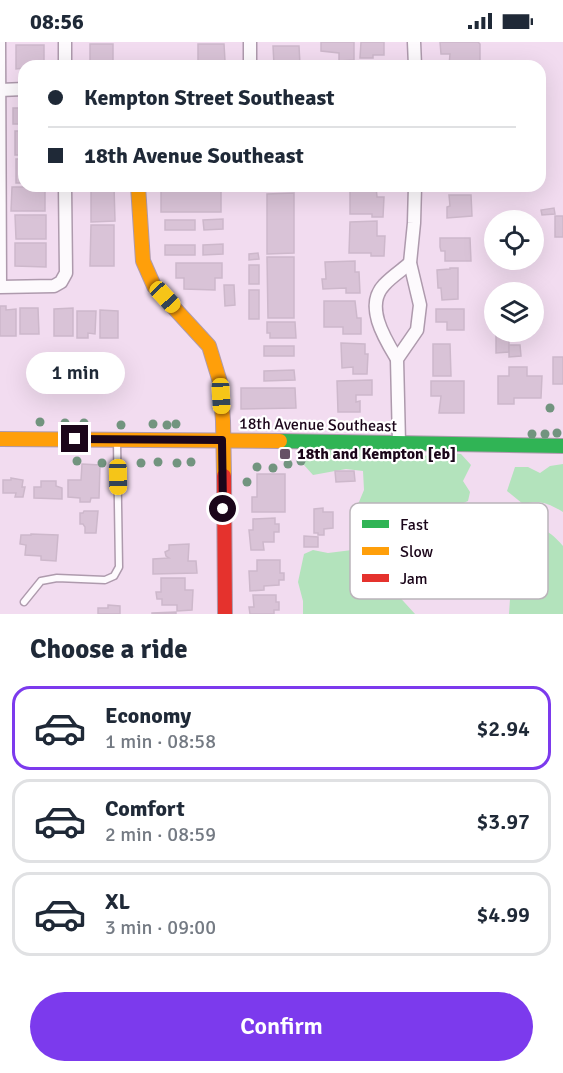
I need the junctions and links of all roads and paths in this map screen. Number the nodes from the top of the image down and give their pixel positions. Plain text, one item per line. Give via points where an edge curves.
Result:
1 (2, 42) edge
2 (65, 42) edge
3 (250, 42) edge
4 (414, 42) edge
5 (65, 60) edge
6 (250, 60) edge
7 (415, 60) edge
8 (18, 89) edge
9 (1, 90) edge
10 (65, 192) edge
11 (138, 192) edge
12 (415, 192) edge
13 (410, 263) junction
14 (2, 287) edge
15 (397, 359) junction
16 (0, 439) edge
17 (117, 439) junction
18 (222, 440) junction
19 (399, 443) junction
20 (563, 446) edge
21 (24, 602) dead end
22 (225, 614) edge

1 - 9 lane
2 - 5 street
3 - 6 street
4 - 7 street
8 - 9 street
9 - 14 lane
10 - 14 street via 66,273 61,282 54,286
11 - 18 street via 143,261 154,286 209,346 220,382
12 - 13 street
13 - 15 street via 420,305 417,330
13 - 15 street via 377,296 378,323
15 - 19 street
16 - 17 street, 18th Avenue Southeast
17 - 18 street, 18th Avenue Southeast
17 - 21 lane via 119,567 114,576 105,580 41,581
18 - 19 street, 18th Avenue Southeast
18 - 22 street
19 - 20 street, 18th Avenue Southeast

